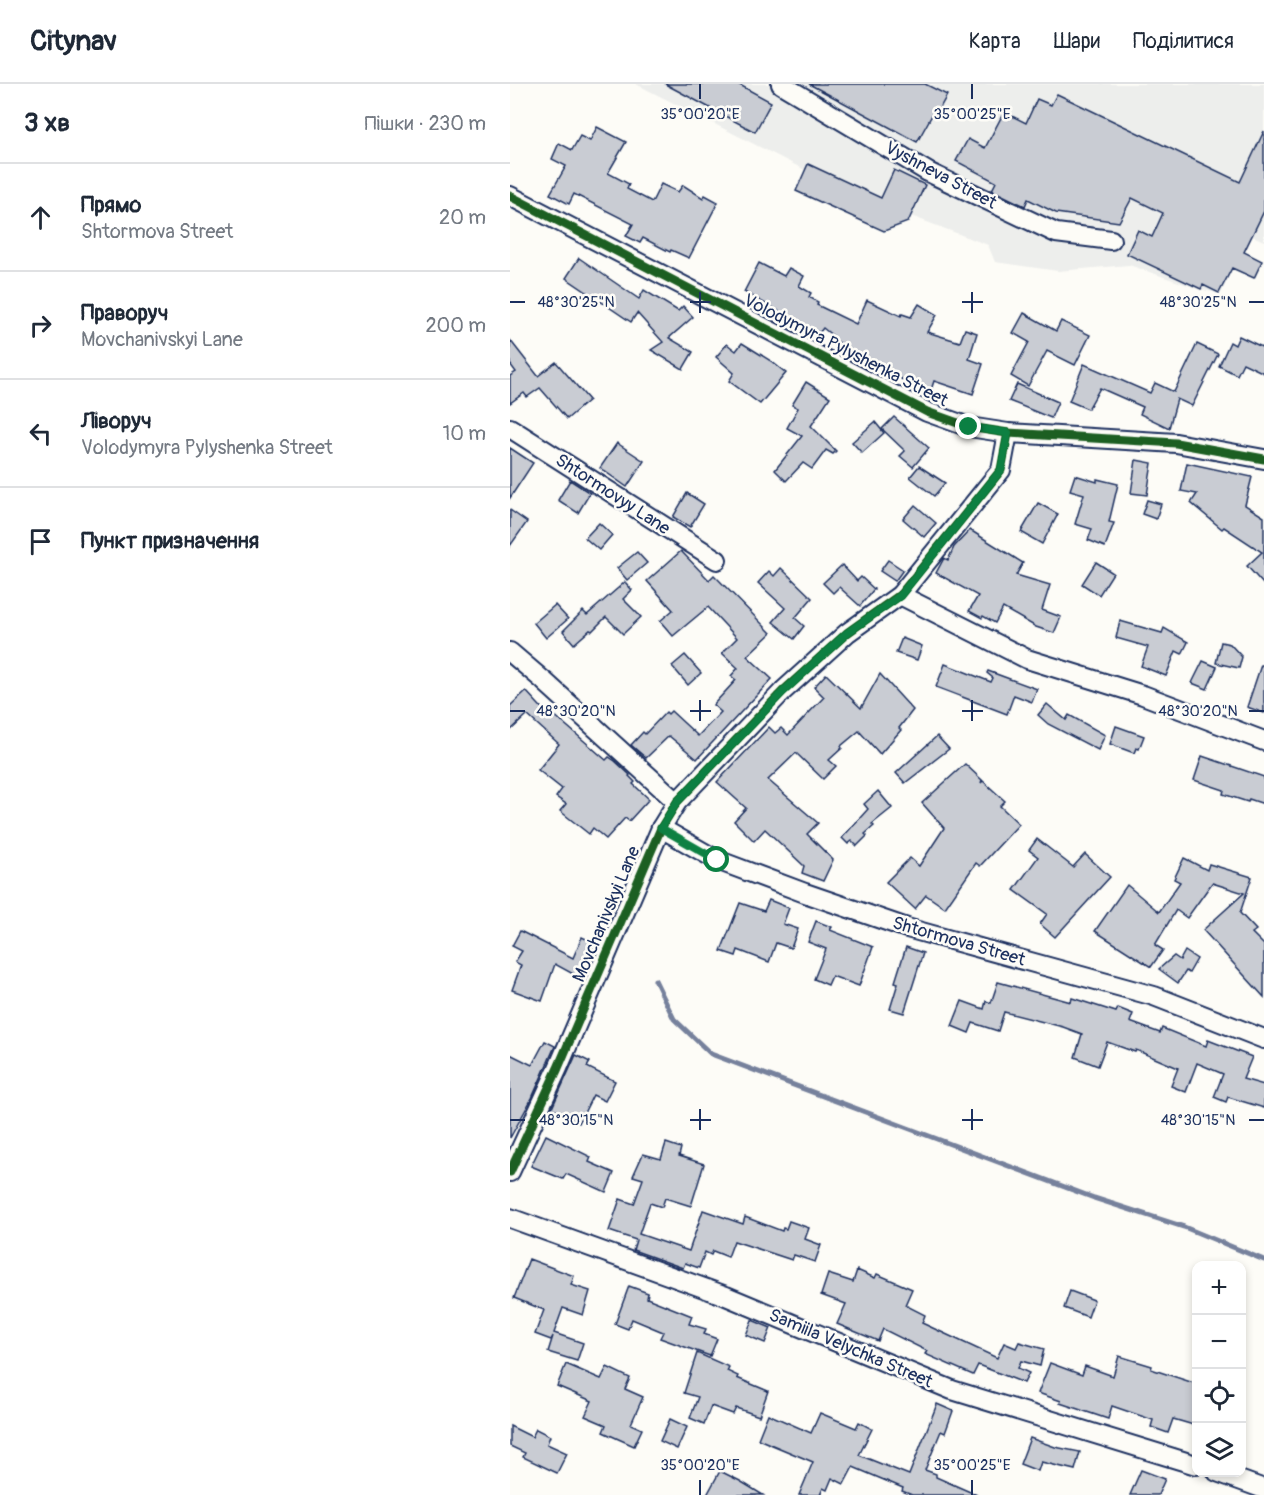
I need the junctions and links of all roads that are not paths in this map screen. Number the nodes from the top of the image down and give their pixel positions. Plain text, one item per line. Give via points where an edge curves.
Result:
1 (781, 84) edge
2 (510, 196) edge
3 (1111, 240) dead end
4 (510, 428) edge
5 (1008, 433) junction
6 (1264, 459) edge
7 (717, 560) dead end
8 (900, 596) junction
9 (510, 652) edge
10 (1264, 741) edge
11 (677, 802) junction
12 (661, 828) junction
13 (1264, 1038) edge
14 (510, 1172) edge
15 (510, 1218) edge
16 (1192, 1464) edge
17 (1229, 1477) edge
18 (1264, 1489) edge

1 - 3 street, Vyshneva Street via 928,172 1045,228
2 - 5 street, Volodymyra Pylyshenka Street via 927,412 969,427
4 - 7 street, Shtormovyy Lane
5 - 6 street, Volodymyra Pylyshenka Street via 1176,443
5 - 8 street, Movchanivskyi Lane via 1001,470
8 - 10 street via 1027,659 1143,695
8 - 11 street, Movchanivskyi Lane via 847,633 783,692
9 - 11 street
11 - 12 street, Movchanivskyi Lane
12 - 13 street, Shtormova Street via 717,860 805,893 907,927 1154,996
12 - 14 street, Movchanivskyi Lane
15 - 16 street, Samiila Velychka Street via 726,1296 952,1390
17 - 18 street

